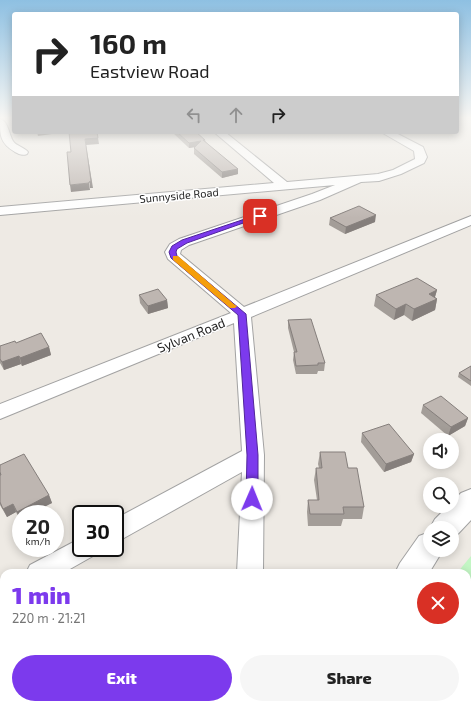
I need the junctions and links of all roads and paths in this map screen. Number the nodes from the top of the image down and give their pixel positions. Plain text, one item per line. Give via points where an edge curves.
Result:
1 (242, 151) edge
2 (419, 151) edge
3 (358, 179) junction
4 (299, 184) junction
5 (284, 185) junction
6 (316, 197) junction
7 (0, 212) edge
8 (471, 220) edge
9 (242, 314) junction
10 (0, 412) edge
11 (253, 455) junction
12 (471, 502) edge
13 (452, 521) edge
14 (124, 526) edge
15 (72, 555) edge
16 (423, 556) edge
17 (46, 569) edge
18 (250, 569) edge
19 (415, 569) edge

1 - 5 street
2 - 3 street, Sunnyside Road via 420,161 397,172
3 - 4 street, Sunnyside Road
3 - 6 street
4 - 5 street, Sunnyside Road
4 - 6 street
5 - 7 street, Sunnyside Road
6 - 9 street via 175,247 173,256
8 - 9 street, Sylvan Road
9 - 10 street, Sylvan Road
9 - 11 street
11 - 14 street
11 - 18 street
12 - 13 street
15 - 17 street
16 - 19 street

